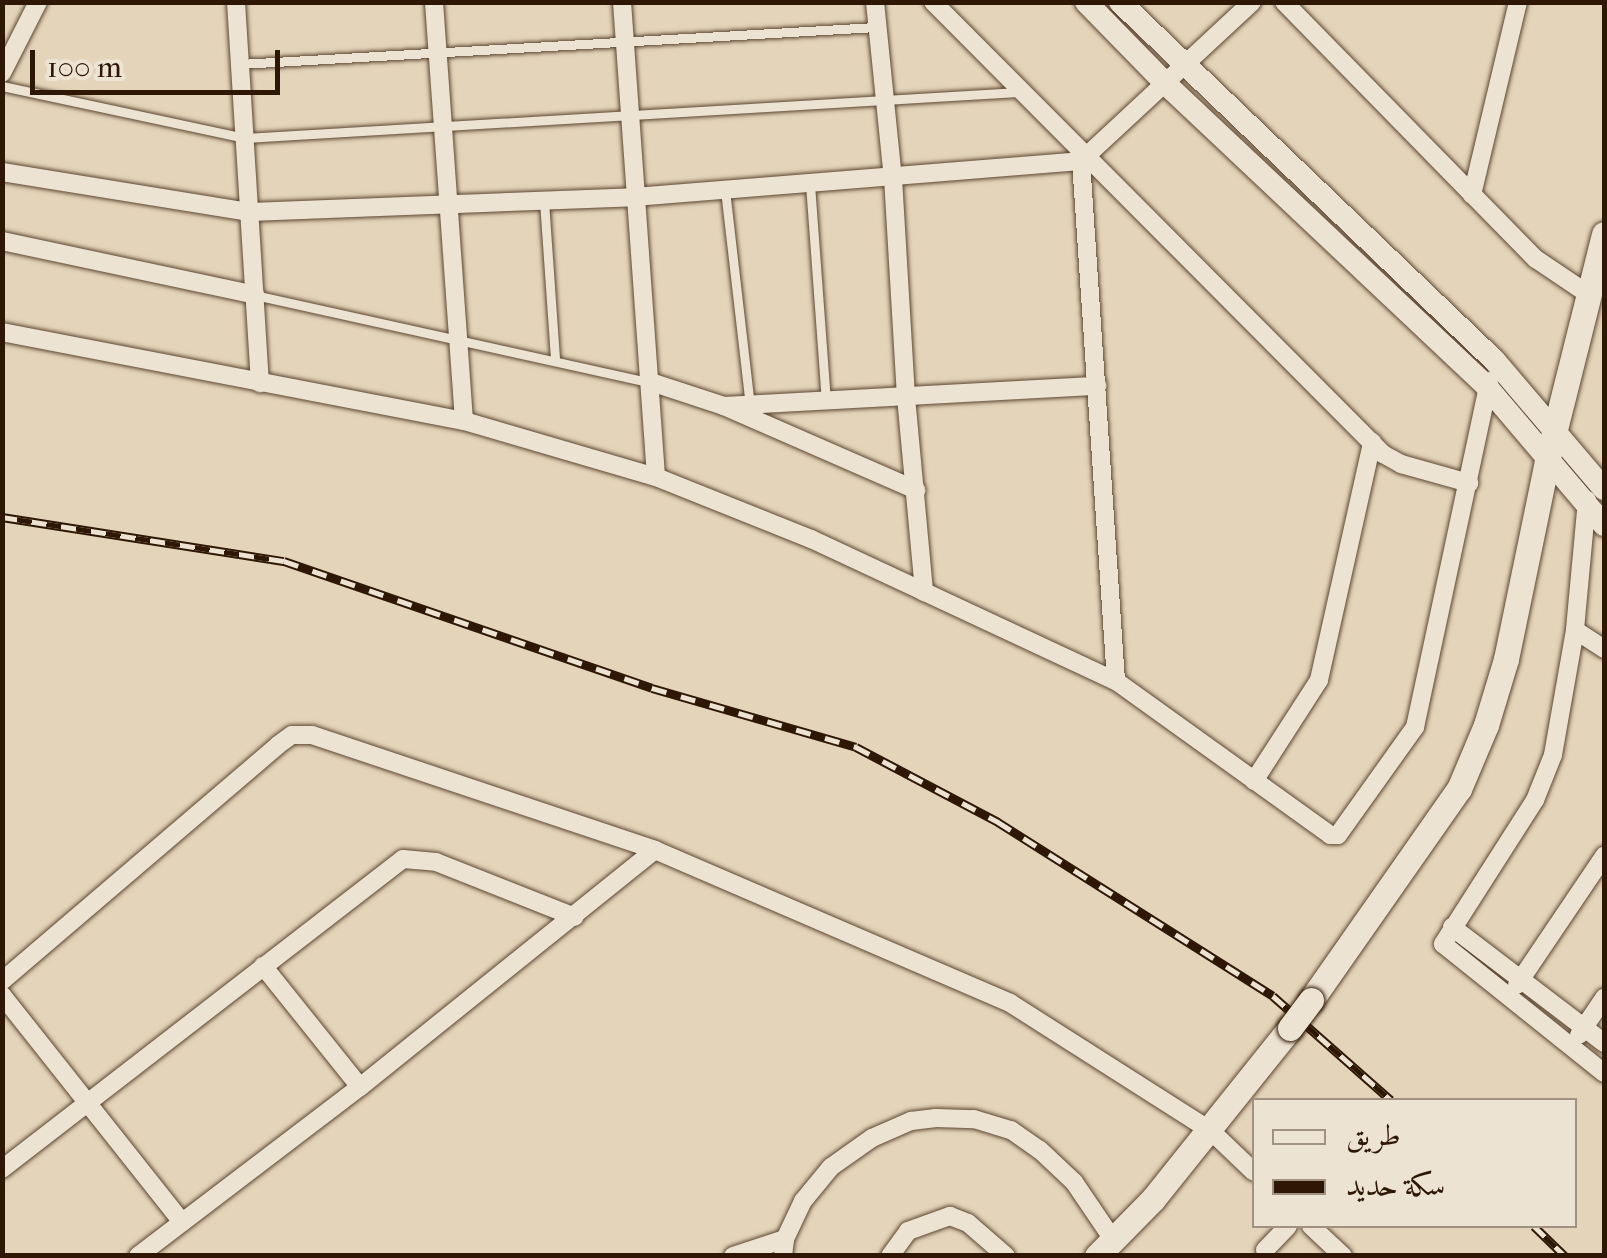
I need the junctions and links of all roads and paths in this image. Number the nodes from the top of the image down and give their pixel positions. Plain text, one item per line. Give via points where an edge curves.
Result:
1 (38, 2) edge
2 (236, 2) edge
3 (434, 2) edge
4 (622, 2) edge
5 (875, 2) edge
6 (934, 2) edge
7 (1086, 2) edge
8 (1120, 2) edge
9 (1252, 2) edge
10 (1284, 2) edge
11 (1518, 2) edge
12 (878, 27) junction
13 (624, 42) junction
14 (438, 51) junction
15 (240, 64) junction
16 (1185, 68) junction
17 (2, 73) edge
18 (1167, 85) junction
19 (2, 86) edge
20 (1023, 91) junction
21 (886, 101) junction
22 (629, 115) junction
23 (444, 126) junction
24 (245, 138) junction
25 (1084, 158) junction
26 (2, 172) edge
27 (894, 178) junction
28 (810, 184) junction
29 (725, 190) junction
30 (1472, 195) junction
31 (634, 197) junction
32 (544, 201) junction
33 (450, 205) junction
34 (250, 212) junction
35 (1604, 234) edge
36 (2, 242) edge
37 (1588, 294) junction
38 (255, 295) junction
39 (2, 332) edge
40 (459, 338) junction
41 (556, 360) junction
42 (1495, 361) junction
43 (650, 382) junction
44 (260, 383) junction
45 (1097, 386) junction
46 (1488, 388) junction
47 (906, 396) junction
48 (826, 401) junction
49 (724, 406) junction
50 (750, 406) junction
51 (464, 422) junction
52 (1555, 430) junction
53 (1372, 442) junction
54 (1547, 461) junction
55 (656, 476) junction
56 (1598, 482) edge
57 (1468, 483) junction
58 (916, 490) junction
59 (1586, 509) junction
60 (1604, 526) edge
61 (924, 592) junction
62 (1576, 630) junction
63 (1604, 649) edge
64 (1116, 681) junction
65 (1254, 781) junction
66 (655, 850) junction
67 (1604, 856) edge
68 (574, 917) junction
69 (1452, 928) junction
70 (263, 966) junction
71 (1522, 978) junction
72 (2, 981) edge
73 (2, 995) edge
74 (1508, 998) junction
75 (1604, 998) edge
76 (1584, 1027) junction
77 (1604, 1043) edge
78 (1572, 1047) junction
79 (1604, 1073) edge
80 (360, 1086) junction
81 (88, 1102) junction
82 (1211, 1131) junction
83 (2, 1169) edge
84 (1252, 1170) edge
85 (182, 1222) junction
86 (1286, 1228) edge
87 (1313, 1228) edge
88 (784, 1247) edge
89 (1106, 1248) edge
90 (1264, 1254) edge
91 (138, 1256) edge
92 (733, 1256) edge
93 (890, 1256) edge
94 (1006, 1256) edge
95 (1342, 1256) edge

1 - 17 street
2 - 15 street
3 - 14 street
4 - 13 street
5 - 12 street
6 - 20 street
7 - 18 street
8 - 16 street
9 - 16 street
10 - 30 street
11 - 30 street
12 - 13 lane
12 - 21 street
13 - 14 lane
13 - 22 street
14 - 15 lane
14 - 23 street
15 - 24 street
16 - 18 street
16 - 42 street
18 - 25 street
18 - 46 street
19 - 24 lane
20 - 21 lane
20 - 25 street
21 - 22 lane
21 - 27 street
22 - 23 lane
22 - 31 street
23 - 24 lane
23 - 33 street
24 - 34 street
25 - 27 street
25 - 45 street
25 - 53 street
26 - 34 street
27 - 28 street
27 - 47 street
28 - 29 street
28 - 48 lane
29 - 31 street
29 - 50 lane
30 - 37 street via 1536,259
31 - 32 street
31 - 43 street
32 - 33 street
32 - 41 lane
33 - 34 street
33 - 40 street
34 - 38 street
35 - 37 main road
36 - 38 street
37 - 52 main road
38 - 40 lane
38 - 44 street
39 - 44 street
40 - 41 lane
40 - 51 street
41 - 43 lane
42 - 46 street
42 - 52 street
43 - 49 street
43 - 55 street
44 - 51 street
45 - 47 street
45 - 64 street
46 - 54 street
46 - 57 street
47 - 48 street
47 - 58 street
48 - 50 street
49 - 50 street
49 - 58 street
51 - 55 street
52 - 54 main road
52 - 56 street
53 - 57 street via 1401,464
53 - 65 street via 1320,680
54 - 59 street
54 - 82 main road, bridge via 1506,659 1468,770 1311,1000
55 - 61 street
56 - 59 street
57 - 65 street via 1415,726 1344,832 1330,835
58 - 61 street
59 - 60 street
59 - 62 street
61 - 64 street
62 - 63 street
62 - 69 street via 1548,773
64 - 65 street
66 - 68 street
66 - 72 street via 312,734 292,735
66 - 82 street via 1010,1003
67 - 71 street
68 - 70 street via 436,862 403,859
68 - 80 street
69 - 71 street
69 - 74 street via 1445,949
70 - 80 street
70 - 81 street
71 - 74 street
71 - 76 street
73 - 81 street
74 - 78 street
75 - 76 street
76 - 77 street
76 - 78 street
78 - 79 street
80 - 85 street
81 - 83 street
81 - 85 street
82 - 84 street
82 - 89 main road
85 - 91 street
86 - 90 street
87 - 95 street
88 - 89 street via 803,1201 832,1167 872,1138 911,1120 936,1118 974,1119 1010,1130 1040,1150 1074,1182
88 - 92 street
93 - 94 street via 908,1231 950,1216 968,1222

